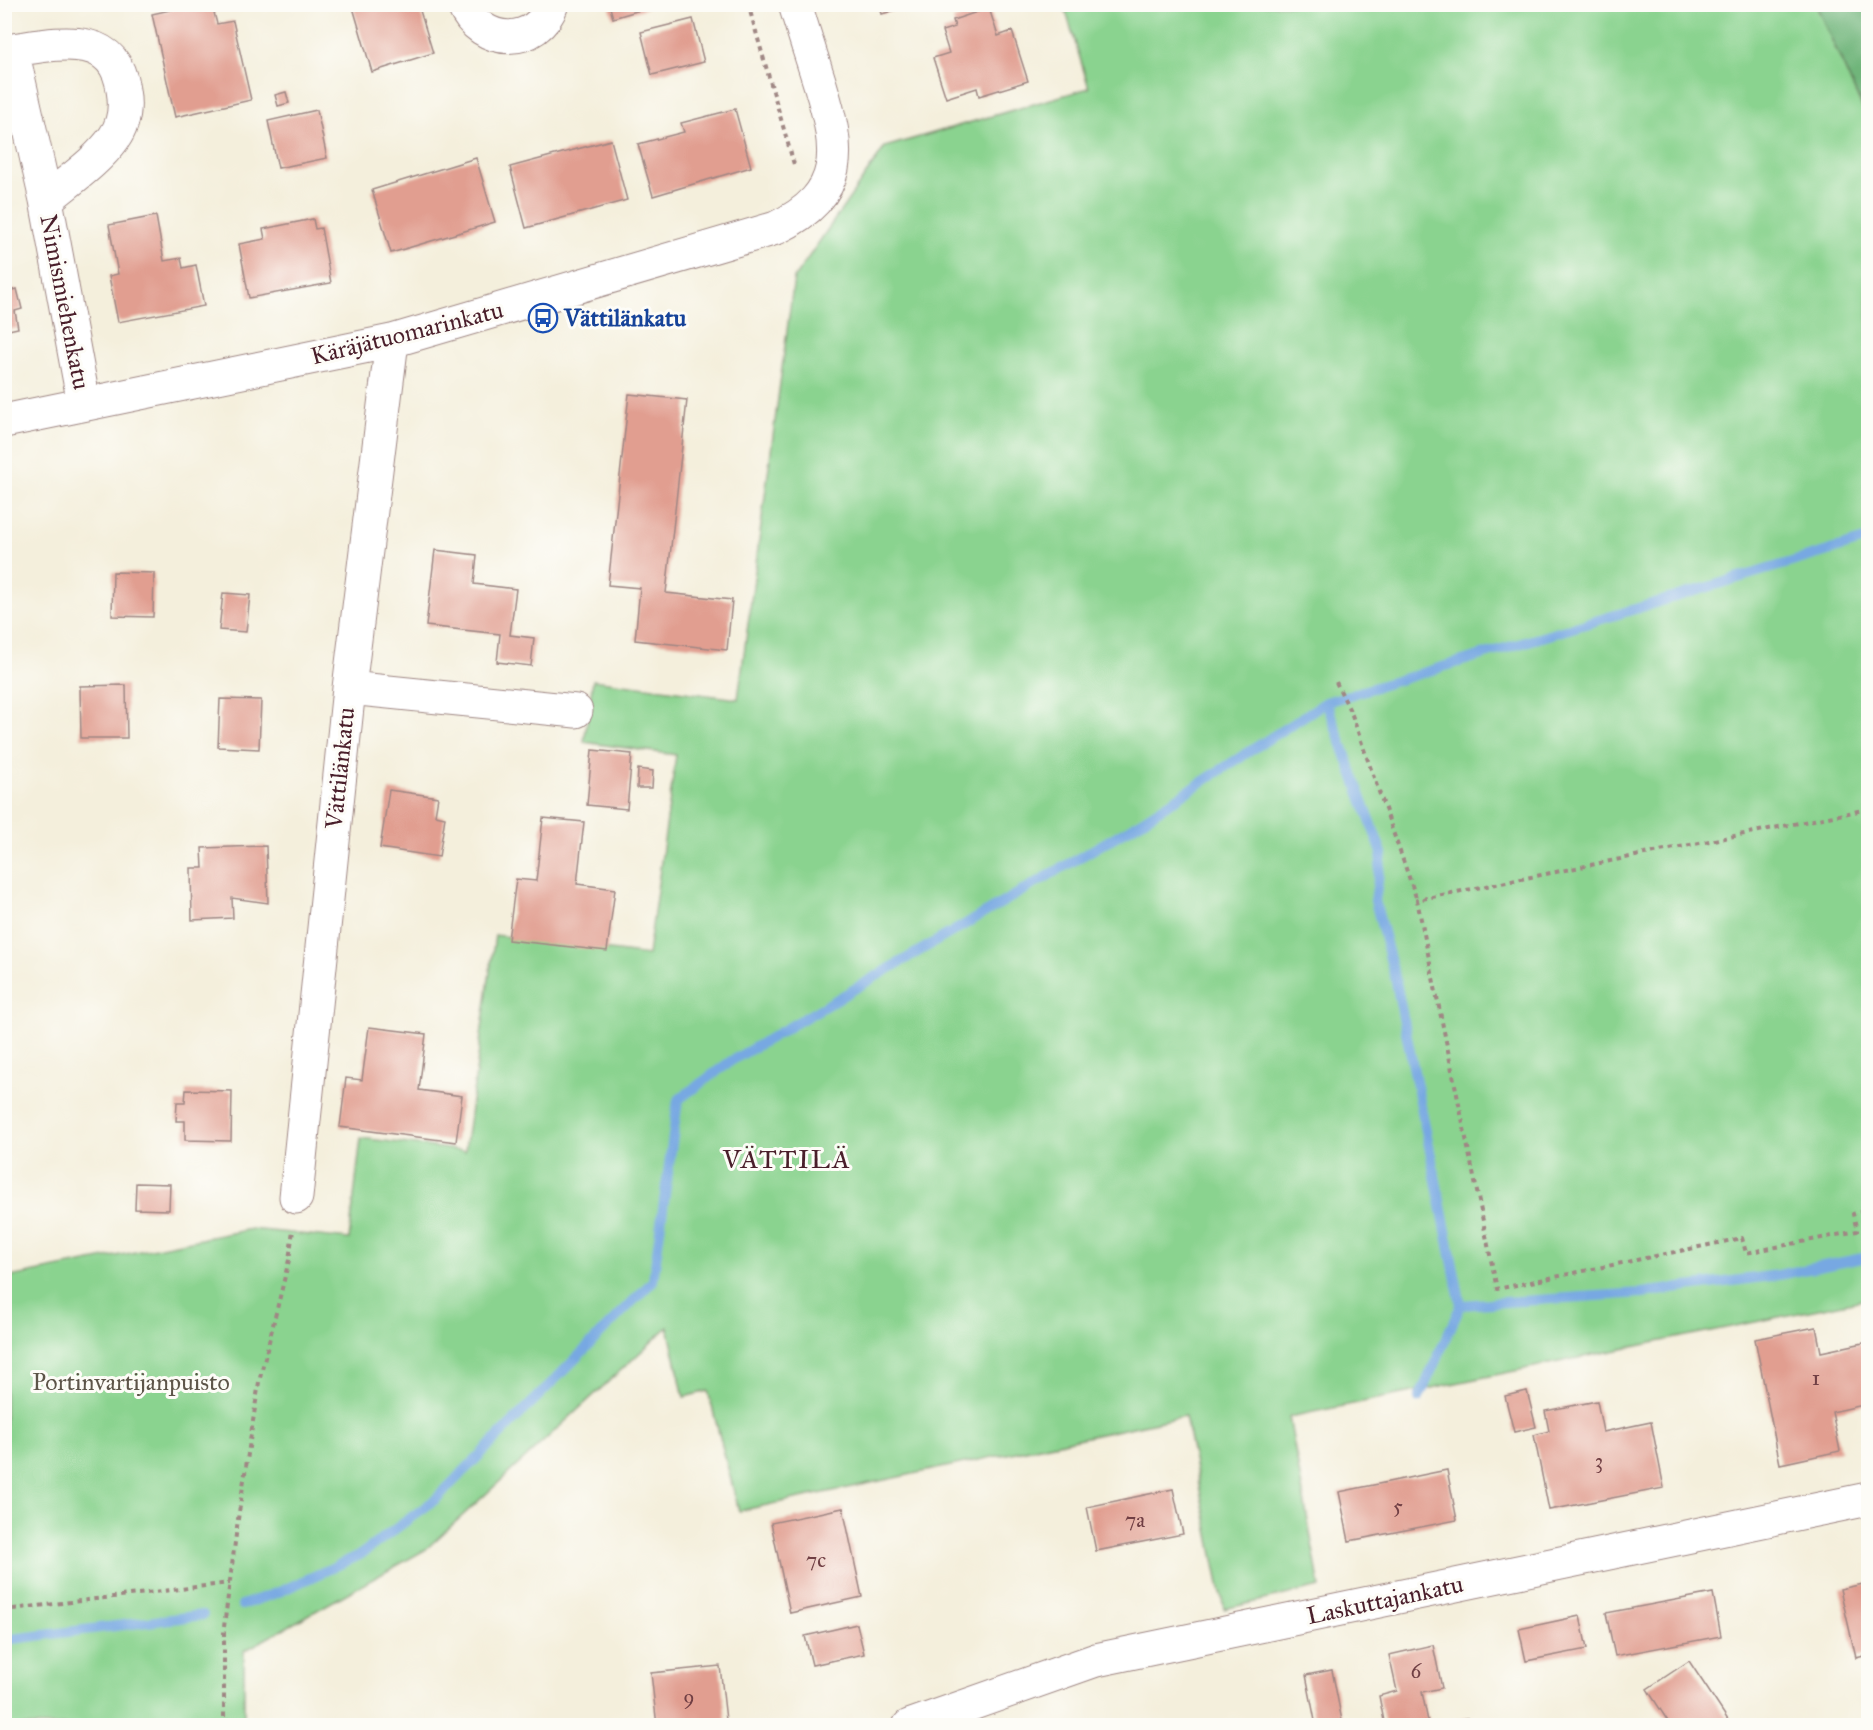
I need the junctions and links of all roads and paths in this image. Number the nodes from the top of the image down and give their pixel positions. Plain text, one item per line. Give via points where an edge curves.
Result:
1 (463, 4) edge
2 (552, 4) edge
3 (748, 4) edge
4 (795, 4) edge
5 (8, 51) edge
6 (46, 200) junction
7 (801, 216) junction
8 (392, 341) junction
9 (84, 404) junction
10 (4, 421) edge
11 (1336, 682) dead end
12 (349, 688) junction
13 (576, 711) dead end
14 (1869, 809) edge
15 (1417, 900) junction
16 (296, 1197) joint
17 (1869, 1210) edge
18 (1869, 1499) edge
19 (230, 1583) junction
20 (4, 1611) edge
21 (224, 1725) edge
22 (909, 1725) edge

1 - 2 street via 485,33 501,37 530,30 544,20
3 - 7 path via 794,162
4 - 7 street, Käräjätuomarinkatu via 836,147 832,172 820,195
5 - 6 street, Nimismiehenkatu
5 - 6 street, Nimismiehenkatu via 60,44 88,45 107,53 123,86 123,119 115,137 102,153
6 - 9 street, Nimismiehenkatu
7 - 8 street, Käräjätuomarinkatu via 776,228
8 - 9 street, Käräjätuomarinkatu
8 - 12 street, Vättilänkatu
9 - 10 street, Käräjätuomarinkatu
11 - 15 path via 1350,710
12 - 13 street
12 - 16 street, Vättilänkatu
14 - 15 path
15 - 17 path via 1497,1289 1742,1238 1746,1252 1857,1231 1853,1214
16 - 19 path via 289,1260 259,1382
18 - 22 street, Laskuttajankatu via 1096,1660
19 - 20 path
19 - 21 path via 224,1627

